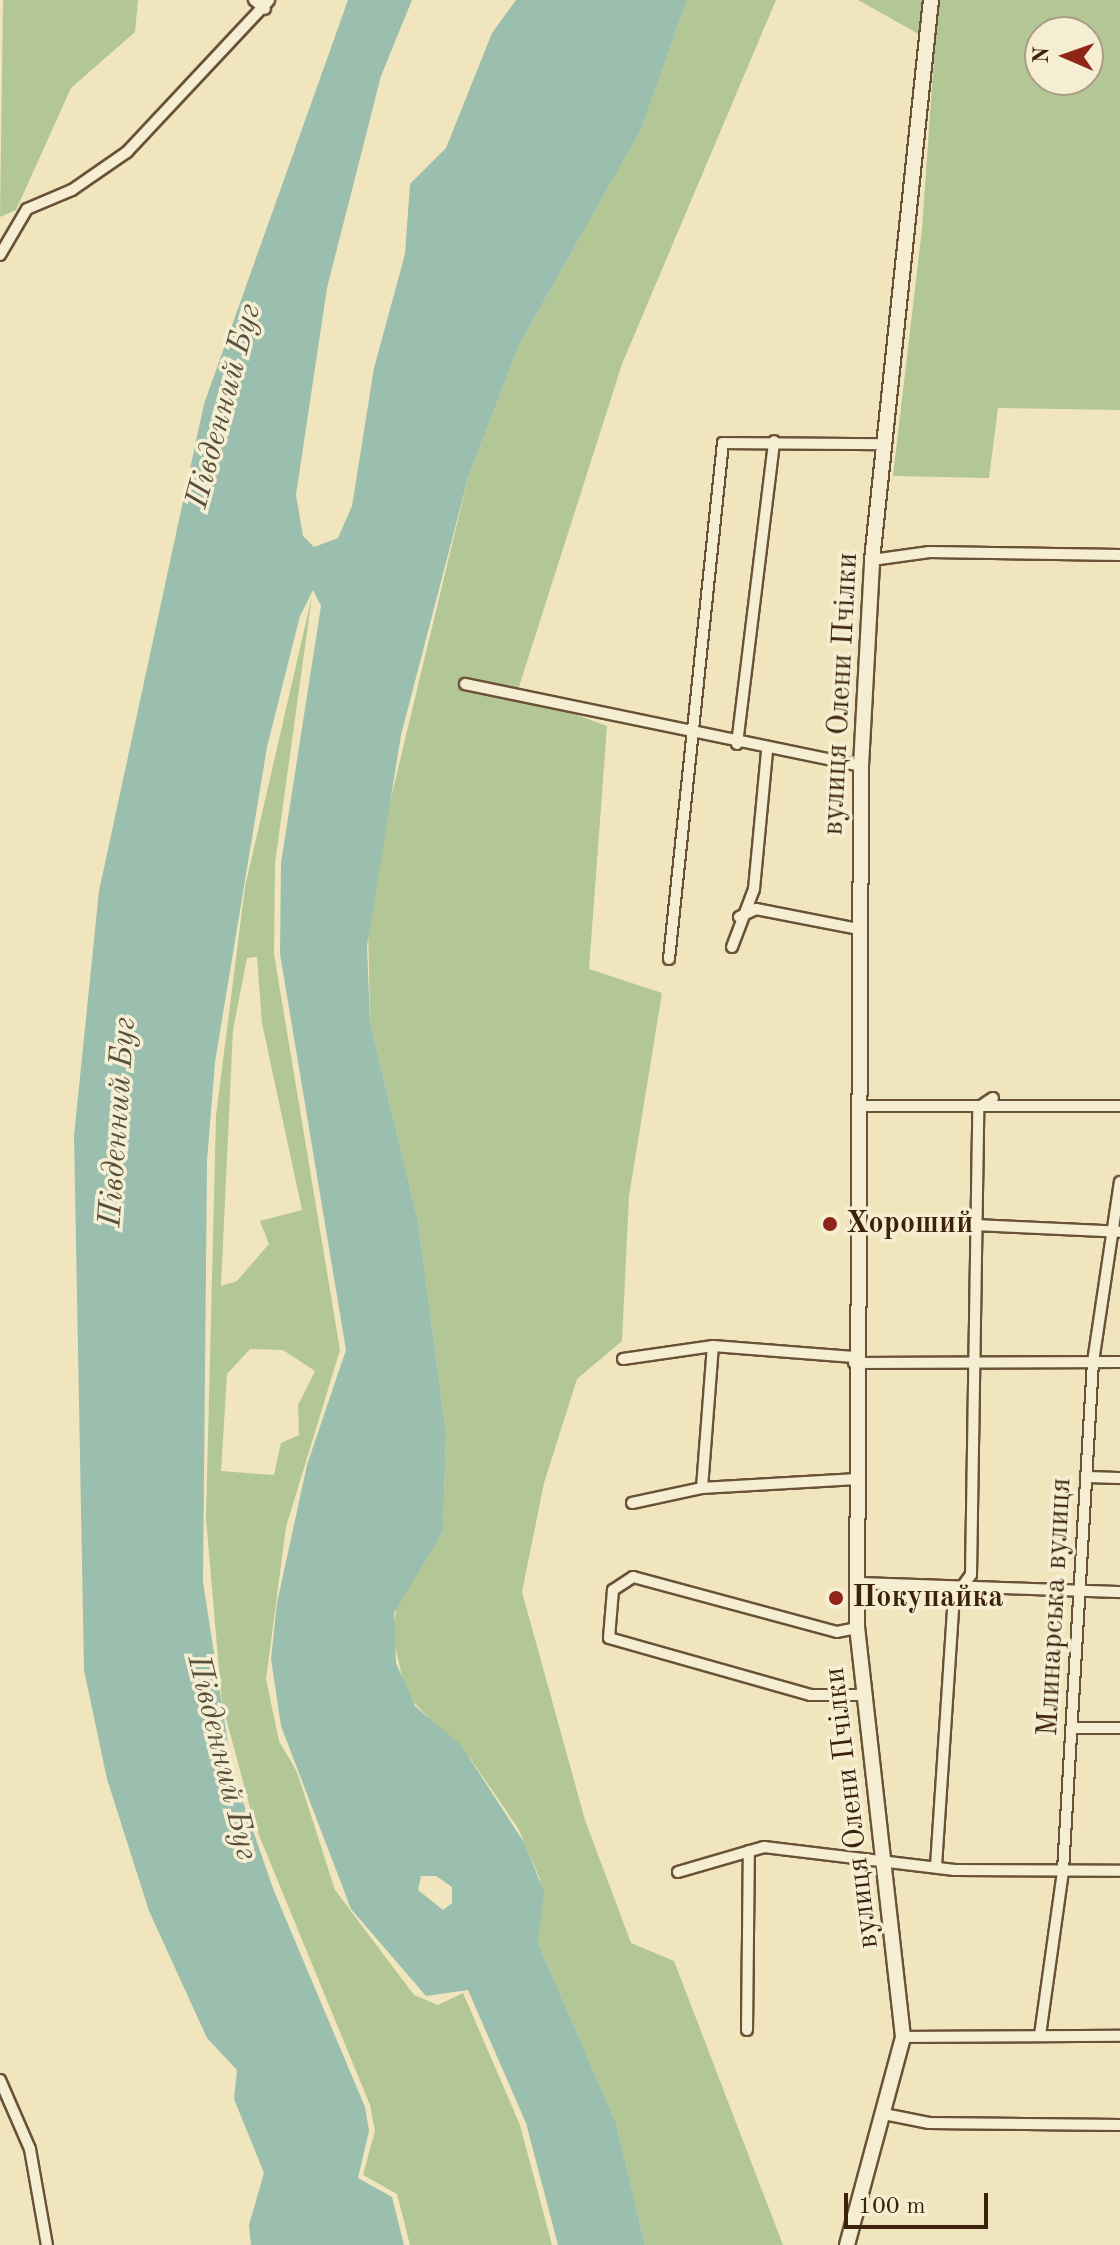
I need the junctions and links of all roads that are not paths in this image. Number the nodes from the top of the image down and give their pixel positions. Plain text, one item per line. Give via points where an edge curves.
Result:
1 (254, 0) edge
2 (931, 0) edge
3 (267, 5) edge
4 (0, 255) edge
5 (774, 441) junction
6 (883, 444) junction
7 (1120, 555) edge
8 (872, 560) junction
9 (465, 684) dead end
10 (690, 735) junction
11 (737, 744) junction
12 (767, 751) junction
13 (861, 766) junction
14 (739, 917) junction
15 (859, 929) junction
16 (732, 947) dead end
17 (669, 959) dead end
18 (993, 1098) dead end
19 (859, 1106) junction
20 (1120, 1106) edge
21 (978, 1108) junction
22 (1120, 1182) edge
23 (974, 1225) junction
24 (1116, 1232) edge
25 (713, 1346) junction
26 (623, 1359) dead end
27 (854, 1360) junction
28 (1093, 1362) junction
29 (1120, 1362) edge
30 (970, 1364) junction
31 (1086, 1477) junction
32 (1120, 1478) edge
33 (857, 1479) junction
34 (702, 1488) junction
35 (632, 1503) dead end
36 (858, 1583) junction
37 (962, 1587) junction
38 (1080, 1591) junction
39 (1120, 1592) edge
40 (857, 1628) junction
41 (863, 1695) junction
42 (1072, 1728) junction
43 (1120, 1728) edge
44 (749, 1851) junction
45 (887, 1861) junction
46 (936, 1866) junction
47 (1063, 1871) junction
48 (1120, 1871) edge
49 (678, 1872) dead end
50 (747, 2030) dead end
51 (1040, 2035) junction
52 (1120, 2036) edge
53 (903, 2037) junction
54 (0, 2080) edge
55 (884, 2114) junction
56 (1120, 2125) edge
57 (47, 2245) edge
58 (847, 2245) edge

1 - 3 street
2 - 6 street, вулиця Олени Пчілки
3 - 4 street via 228,37 127,152 72,190 27,209
5 - 6 street
5 - 10 street via 723,443
5 - 11 street
6 - 8 street, вулиця Олени Пчілки
7 - 8 street via 929,552
8 - 13 street, вулиця Олени Пчілки
9 - 10 street
10 - 11 street
10 - 17 street
11 - 12 street
12 - 13 street
12 - 14 street via 754,889
13 - 15 street, вулиця Олени Пчілки
14 - 15 street via 756,909
14 - 16 street
15 - 19 street, вулиця Олени Пчілки
18 - 21 street
19 - 21 street
19 - 27 street, вулиця Олени Пчілки
20 - 21 street
21 - 23 street
22 - 24 street, Млинарська вулиця
23 - 24 street
23 - 30 street via 980,1291
24 - 28 street, Млинарська вулиця
25 - 26 street
25 - 27 street
25 - 34 street
27 - 30 street
27 - 33 street, вулиця Олени Пчілки
28 - 29 street
28 - 30 street
28 - 31 street, Млинарська вулиця
30 - 37 street via 971,1575
31 - 32 street
31 - 38 street, Млинарська вулиця
33 - 34 street
33 - 36 street, вулиця Олени Пчілки
34 - 35 street
36 - 37 street
36 - 40 street, вулиця Олени Пчілки
37 - 38 street
37 - 46 street via 954,1598
38 - 39 street
38 - 42 street, Млинарська вулиця
40 - 41 street, вулиця Олени Пчілки
40 - 41 street via 837,1632 792,1622 633,1577 620,1586 609,1638 810,1695
41 - 45 street, вулиця Олени Пчілки
42 - 43 street
42 - 47 street, Млинарська вулиця
44 - 45 street
44 - 49 street
44 - 50 street
45 - 46 street
45 - 53 street, вулиця Олени Пчілки
46 - 47 street
47 - 48 street
47 - 51 street, Млинарська вулиця
51 - 52 street
51 - 53 street
53 - 55 street, вулиця Олени Пчілки
54 - 57 street via 30,2149
55 - 56 street via 929,2123
55 - 58 street, вулиця Олени Пчілки

